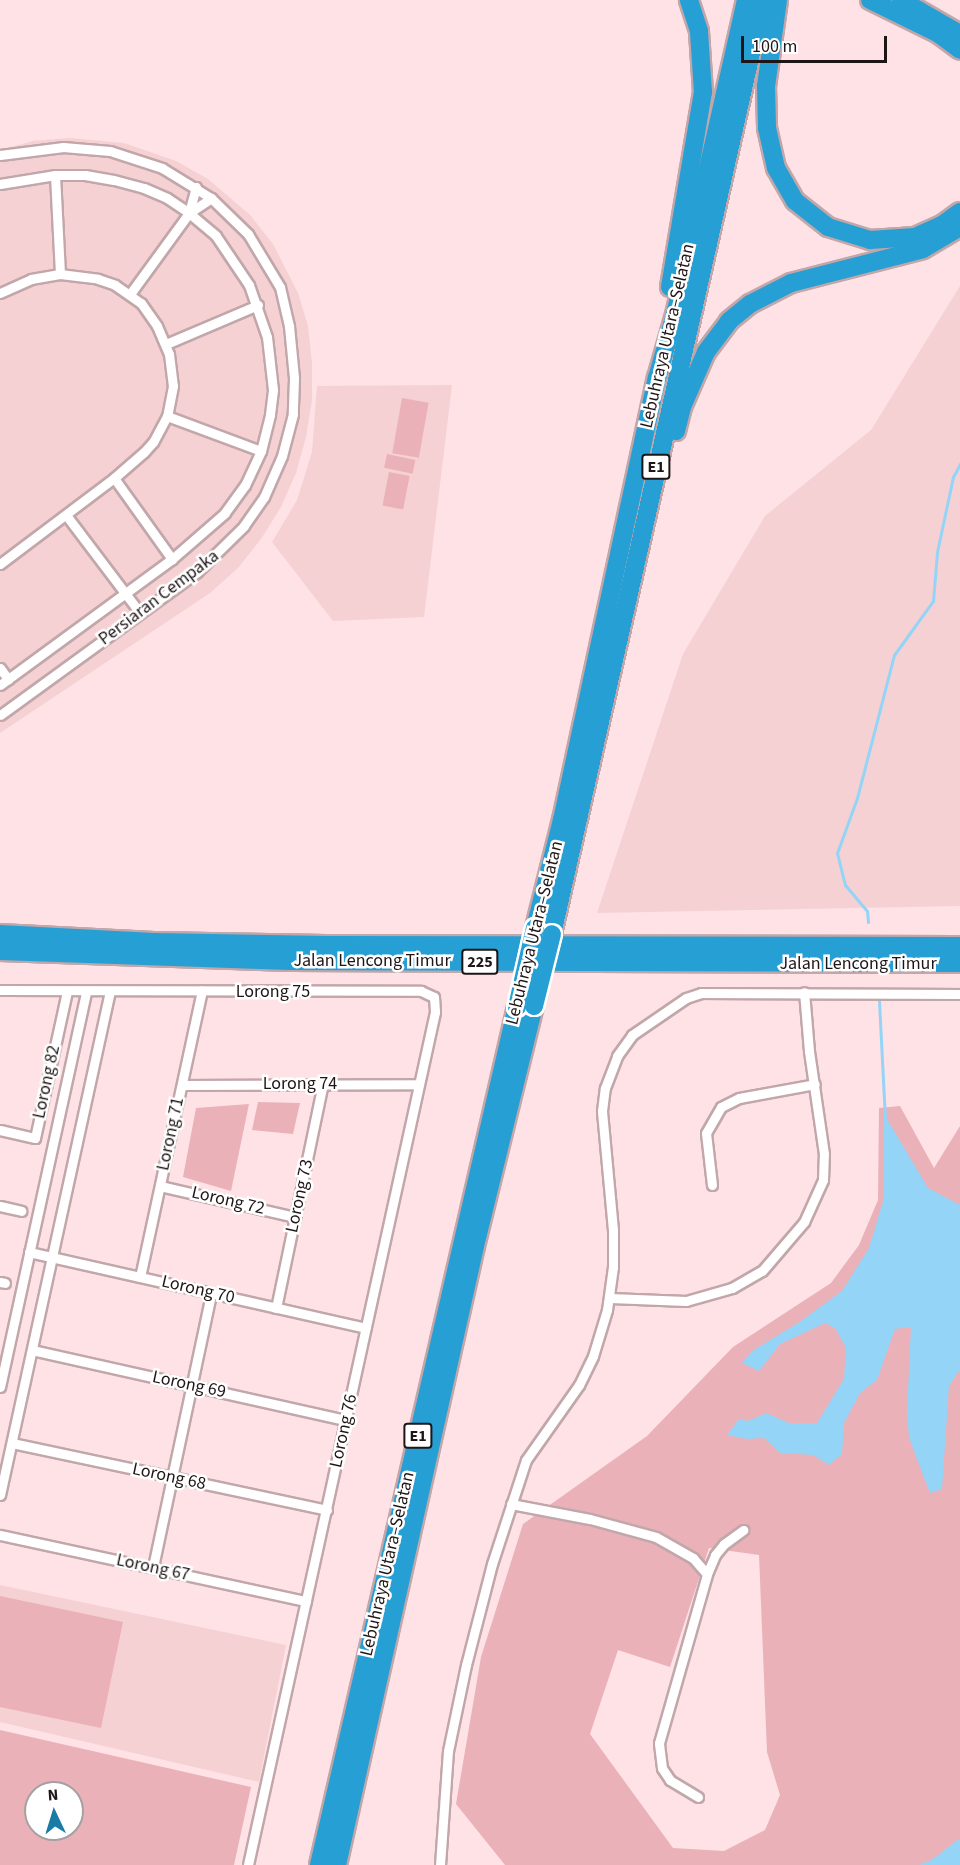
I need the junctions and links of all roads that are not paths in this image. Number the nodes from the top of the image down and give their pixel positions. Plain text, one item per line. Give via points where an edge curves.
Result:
1 (689, 0) edge
2 (746, 0) edge
3 (763, 0) edge
4 (778, 0) edge
5 (870, 0) edge
6 (901, 0) edge
7 (960, 34) edge
8 (960, 50) edge
9 (0, 155) edge
10 (55, 175) junction
11 (0, 184) edge
12 (196, 187) junction
13 (211, 198) junction
14 (960, 212) edge
15 (189, 213) junction
16 (960, 227) edge
17 (60, 274) junction
18 (0, 293) edge
19 (130, 294) junction
20 (258, 305) junction
21 (166, 344) junction
22 (657, 378) junction
23 (167, 416) junction
24 (261, 451) junction
25 (114, 478) junction
26 (66, 515) junction
27 (644, 534) junction
28 (172, 559) junction
29 (0, 564) edge
30 (125, 592) junction
31 (140, 613) junction
32 (0, 668) edge
33 (8, 679) junction
34 (0, 685) edge
35 (0, 715) edge
36 (543, 931) junction
37 (0, 934) edge
38 (960, 946) edge
39 (0, 951) edge
40 (960, 963) edge
41 (0, 990) edge
42 (67, 991) junction
43 (86, 991) junction
44 (110, 991) junction
45 (202, 991) junction
46 (804, 992) junction
47 (960, 994) edge
48 (434, 997) joint
49 (525, 1007) junction
50 (323, 1084) junction
51 (418, 1084) junction
52 (815, 1084) junction
53 (182, 1085) junction
54 (0, 1130) edge
55 (712, 1185) dead end
56 (160, 1186) junction
57 (0, 1206) edge
58 (21, 1211) dead end
59 (295, 1217) junction
60 (29, 1252) junction
61 (52, 1257) junction
62 (140, 1277) junction
63 (211, 1293) junction
64 (609, 1298) junction
65 (276, 1308) junction
66 (366, 1328) junction
67 (32, 1350) junction
68 (192, 1386) junction
69 (0, 1387) edge
70 (346, 1420) junction
71 (12, 1443) junction
72 (173, 1478) junction
73 (0, 1495) edge
74 (511, 1504) junction
75 (327, 1510) junction
76 (743, 1530) dead end
77 (0, 1535) edge
78 (153, 1568) junction
79 (707, 1574) junction
80 (306, 1602) junction
81 (698, 1797) dead end
82 (248, 1865) edge
83 (319, 1865) edge
84 (337, 1865) edge
85 (440, 1865) edge

1 - 22 highway via 700,41 703,92
2 - 22 highway, Lebuhraya Utara–Selatan / E1 via 675,315
3 - 27 highway, Lebuhraya Utara–Selatan / E1 via 661,442
4 - 14 highway via 766,86 767,128 776,168 795,201 828,228 870,240 915,237
5 - 8 highway via 939,34
6 - 7 highway
9 - 12 street, Persiaran Cempaka via 63,147 110,151 144,159
10 - 11 street
10 - 15 street via 85,175 144,188
10 - 17 street
12 - 13 street, Persiaran Cempaka
12 - 15 street
13 - 15 street
13 - 31 street, Persiaran Cempaka via 248,234 280,287 294,365 293,414 274,476 249,520 207,564
15 - 19 street
15 - 20 street via 228,251
16 - 27 highway via 914,252 775,289 729,321 706,352 691,386
17 - 18 street via 31,279
17 - 19 street via 98,279
19 - 21 street via 151,315
20 - 21 street
20 - 24 street via 271,355 273,390
21 - 23 street via 173,386
22 - 36 highway, Lebuhraya Utara–Selatan / E1 via 562,820
23 - 24 street
23 - 25 street via 153,442
24 - 28 street via 225,513
25 - 26 street
25 - 28 street
26 - 29 street
26 - 30 street
27 - 36 highway, Lebuhraya Utara–Selatan / E1
28 - 30 street
30 - 31 street
30 - 33 street
31 - 35 street, Persiaran Cempaka
32 - 33 street
33 - 34 street
36 - 49 highway, Lebuhraya Utara–Selatan / E1, bridge
37 - 38 highway, Jalan Lencong Timur / 225 via 338,945
39 - 40 highway, Jalan Lencong Timur / 225 via 289,961
41 - 42 street, Lorong 75
42 - 43 street, Lorong 75
42 - 54 street, Lorong 82 via 35,1138
43 - 44 street, Lorong 75
43 - 60 street
44 - 45 street, Lorong 75
44 - 61 street
45 - 48 street, Lorong 75 via 421,992
45 - 53 street, Lorong 71
46 - 47 street
46 - 52 street
46 - 64 street via 701,993 666,1010 625,1043 610,1069 602,1111 613,1230
48 - 51 street, Lorong 76 via 435,1012
49 - 83 highway, Lebuhraya Utara–Selatan / E1
49 - 84 highway, Lebuhraya Utara–Selatan / E1
50 - 51 street, Lorong 74
50 - 53 street, Lorong 74
50 - 59 street, Lorong 73
51 - 66 street, Lorong 76
52 - 55 street via 739,1098 721,1107 706,1133
52 - 64 street via 825,1154 823,1180 804,1222 762,1271 732,1288 698,1299
53 - 56 street, Lorong 71
56 - 59 street, Lorong 72
56 - 62 street, Lorong 71
57 - 58 street
59 - 65 street, Lorong 73
60 - 61 street, Lorong 70
60 - 69 street
61 - 62 street, Lorong 70
61 - 67 street
62 - 63 street, Lorong 70
63 - 65 street, Lorong 70
63 - 68 street
64 - 74 street via 587,1370 526,1460
65 - 66 street, Lorong 70
66 - 70 street, Lorong 76
67 - 68 street, Lorong 69
67 - 71 street
68 - 70 street, Lorong 69
68 - 72 street
70 - 75 street, Lorong 76
71 - 72 street, Lorong 68
71 - 73 street
72 - 75 street, Lorong 68
72 - 78 street
74 - 79 street via 590,1519 656,1538 693,1558
74 - 85 street via 484,1592 448,1751
75 - 80 street, Lorong 76
76 - 79 street via 724,1544
77 - 78 street, Lorong 67
78 - 80 street, Lorong 67
79 - 81 street via 659,1743 662,1768 670,1780
80 - 82 street, Lorong 76

